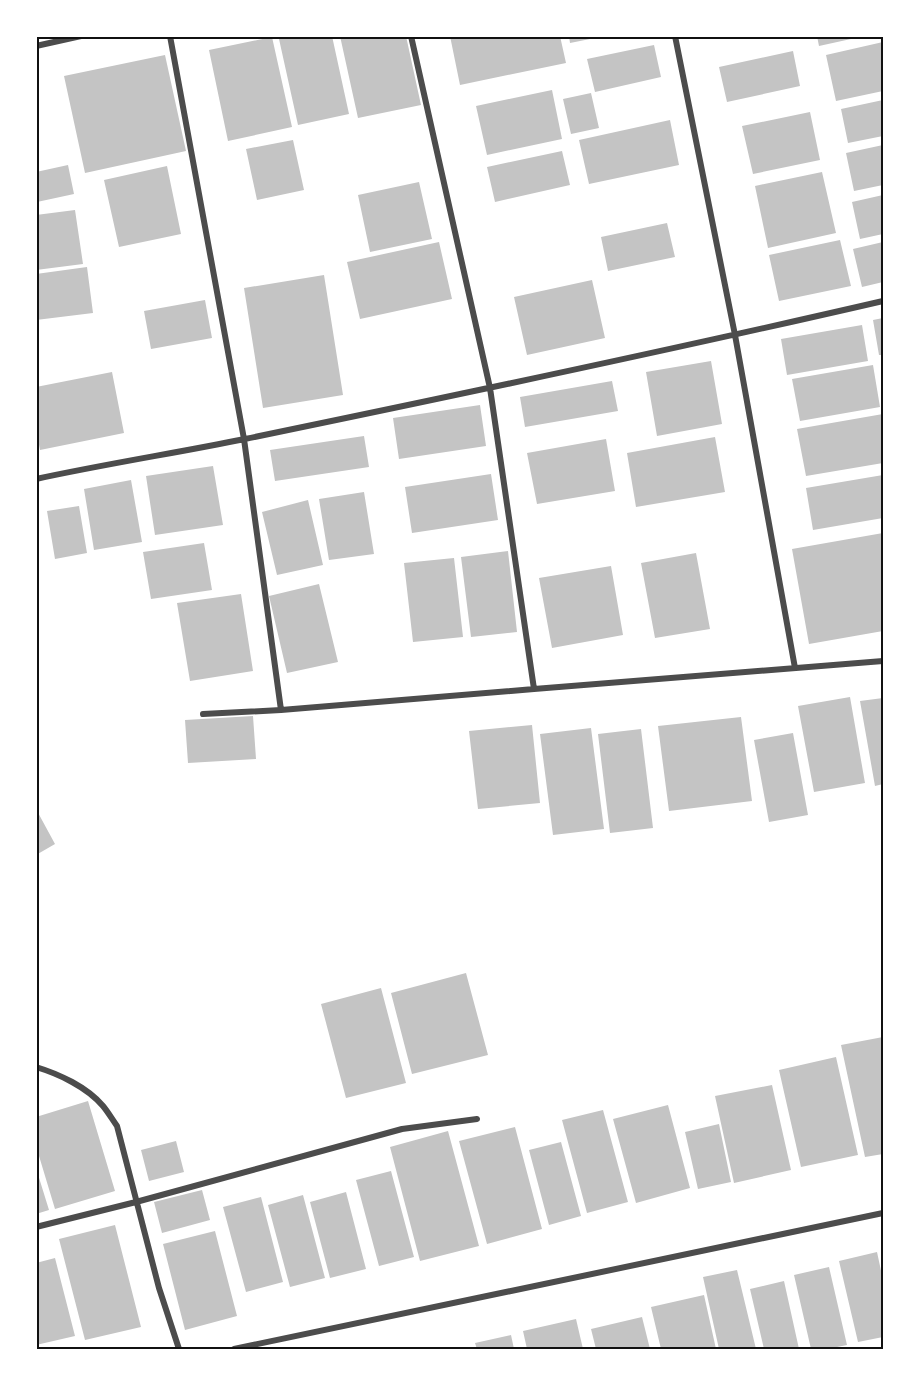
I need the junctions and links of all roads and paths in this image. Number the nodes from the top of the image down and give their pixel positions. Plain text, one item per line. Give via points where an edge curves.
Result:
1 (81, 36) edge
2 (170, 36) edge
3 (411, 36) edge
4 (675, 36) edge
5 (36, 46) edge
6 (883, 301) edge
7 (735, 335) junction
8 (490, 388) junction
9 (244, 439) junction
10 (36, 479) edge
11 (883, 662) edge
12 (795, 668) junction
13 (534, 688) junction
14 (281, 710) junction
15 (203, 714) dead end
16 (36, 1067) edge
17 (477, 1119) dead end
18 (136, 1202) junction
19 (883, 1213) edge
20 (36, 1227) edge
21 (179, 1349) edge
22 (234, 1349) edge

1 - 5 street
2 - 9 street
3 - 8 street
4 - 7 street
6 - 7 street
7 - 8 street
7 - 12 street
8 - 9 street
8 - 13 street
9 - 10 street
9 - 14 street
11 - 12 street
12 - 13 street
13 - 14 street
14 - 15 street
16 - 18 street via 79,1086 102,1105 117,1126
17 - 18 street via 402,1129
18 - 20 street
18 - 21 street
19 - 22 street

